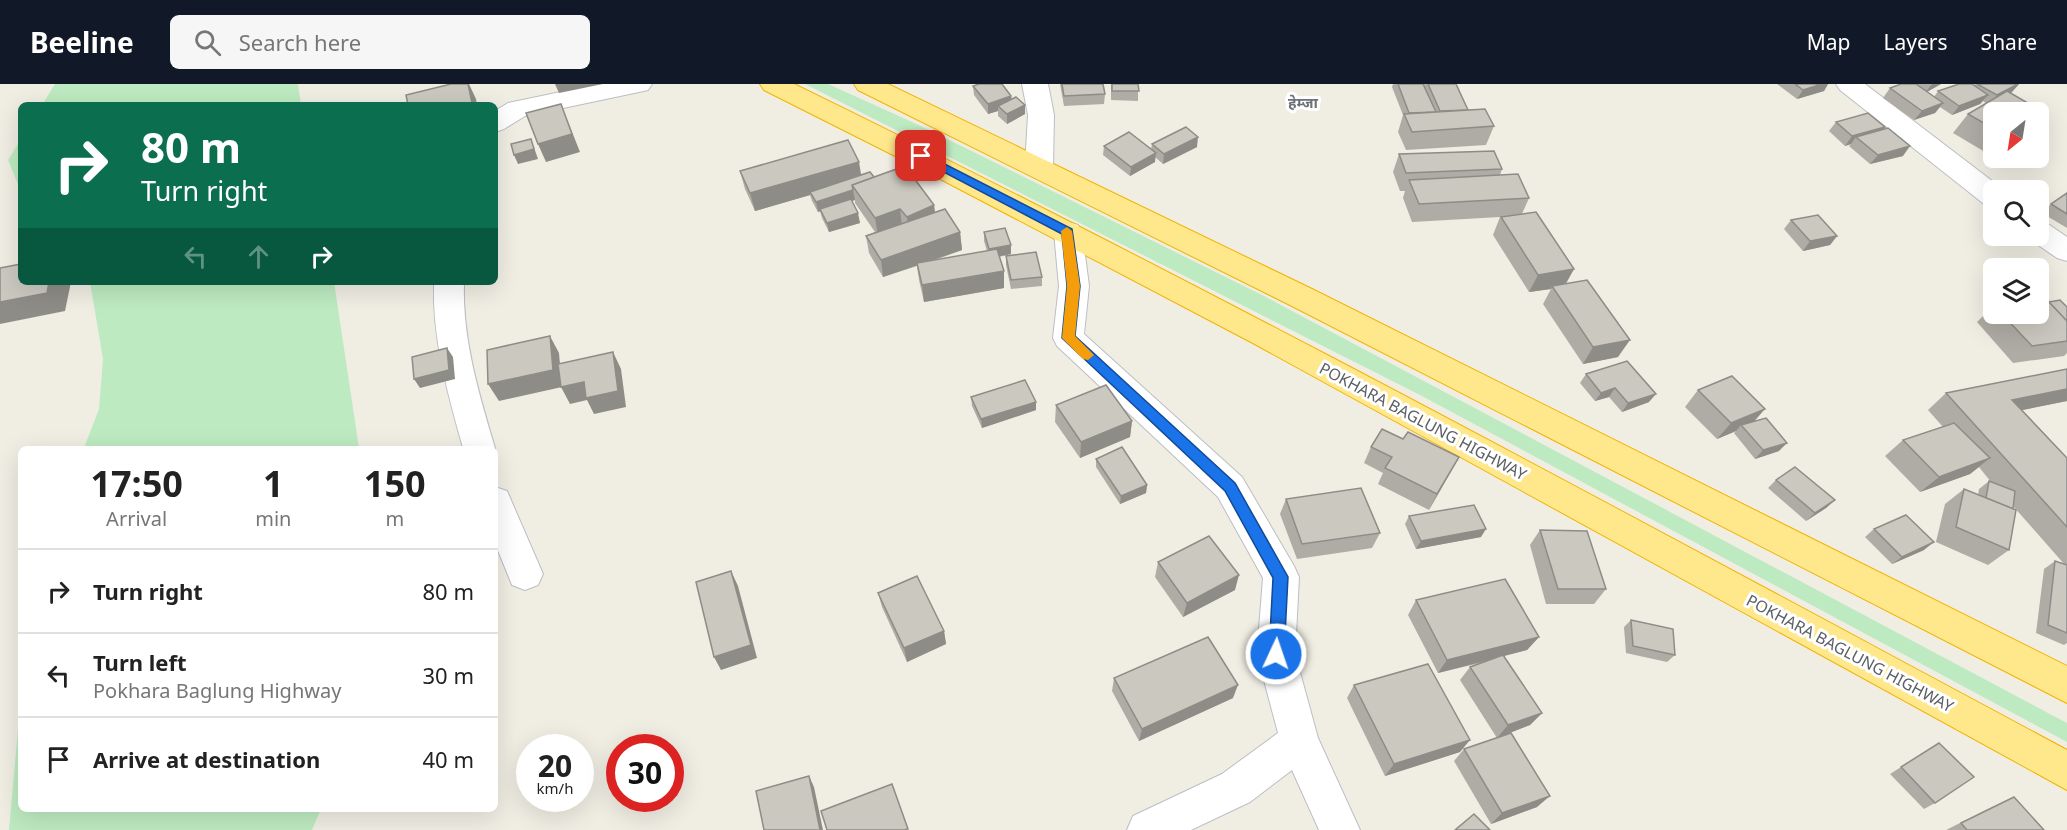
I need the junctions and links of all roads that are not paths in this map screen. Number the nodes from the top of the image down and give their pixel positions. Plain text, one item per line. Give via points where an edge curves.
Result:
1 (639, 84) edge
2 (773, 84) edge
3 (867, 84) edge
4 (1035, 84) edge
5 (1849, 84) edge
6 (498, 121) edge
7 (1039, 167) junction
8 (1983, 188) edge
9 (1068, 232) junction
10 (2049, 239) edge
11 (2067, 251) edge
12 (449, 285) edge
13 (478, 446) edge
14 (498, 508) edge
15 (525, 574) dead end
16 (2067, 685) edge
17 (1299, 741) junction
18 (2067, 771) edge
19 (1147, 830) edge
20 (1340, 830) edge

1 - 6 street via 517,109
2 - 9 highway, POKHARA BAGLUNG HIGHWAY
3 - 7 highway
4 - 7 street via 1041,115
5 - 8 street
7 - 16 highway
9 - 17 street via 1074,286 1068,338 1230,487 1281,577 1276,654
9 - 18 highway, POKHARA BAGLUNG HIGHWAY
10 - 11 street
12 - 13 street via 447,303 466,404
14 - 15 street
17 - 19 street via 1236,788
17 - 20 street

